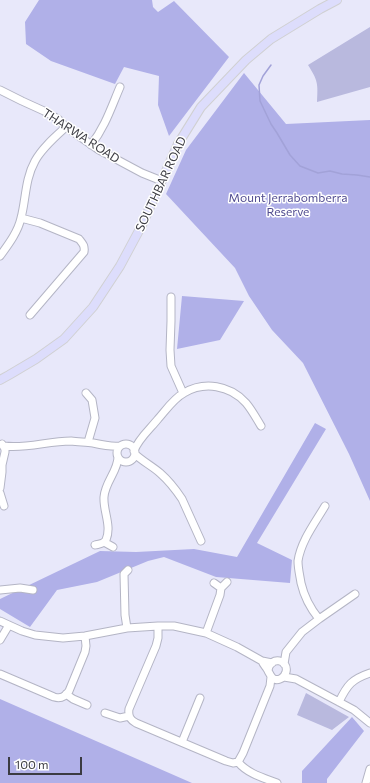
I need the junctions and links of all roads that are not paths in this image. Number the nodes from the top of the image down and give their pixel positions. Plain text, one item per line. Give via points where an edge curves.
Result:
1 (337, 0) edge
2 (120, 87) dead end
3 (0, 90) edge
4 (66, 126) junction
5 (91, 145) junction
6 (162, 181) junction
7 (21, 218) junction
8 (0, 256) edge
9 (170, 297) dead end
10 (30, 315) dead end
11 (0, 380) edge
12 (86, 392) dead end
13 (183, 393) junction
14 (261, 426) dead end
15 (142, 437) junction
16 (88, 442) junction
17 (123, 445) junction
18 (104, 446) junction
19 (135, 452) junction
20 (2, 455) edge
21 (118, 455) junction
22 (128, 461) junction
23 (145, 462) junction
24 (115, 471) junction
25 (0, 488) edge
26 (0, 493) edge
27 (4, 506) dead end
28 (325, 506) dead end
29 (201, 541) dead end
30 (104, 542) junction
31 (95, 545) dead end
32 (113, 547) dead end
33 (123, 572) dead end
34 (227, 582) dead end
35 (214, 583) dead end
36 (221, 588) junction
37 (0, 590) edge
38 (33, 590) dead end
39 (355, 594) dead end
40 (319, 619) junction
41 (0, 621) edge
42 (9, 625) junction
43 (158, 626) junction
44 (127, 628) junction
45 (206, 633) junction
46 (85, 636) junction
47 (0, 640) edge
48 (277, 670) junction
49 (370, 673) edge
50 (0, 674) edge
51 (66, 694) junction
52 (200, 698) dead end
53 (339, 702) junction
54 (87, 705) dead end
55 (105, 713) dead end
56 (129, 716) junction
57 (370, 723) edge
58 (182, 742) junction
59 (238, 762) junction
60 (370, 769) edge
61 (277, 783) edge
62 (366, 783) edge

1 - 6 main road, SOUTHBAR ROAD via 271,39 236,69 201,107 178,144
2 - 5 street via 103,128
3 - 4 street, THARWA ROAD via 44,111
4 - 5 street, THARWA ROAD
4 - 7 street via 35,160 29,176
5 - 6 street, THARWA ROAD via 122,163
6 - 11 main road, SOUTHBAR ROAD via 120,266 93,307 64,339
7 - 8 street
7 - 10 street via 77,238 84,244 84,252
9 - 13 street via 171,366
12 - 16 street via 92,400 95,418
13 - 14 street via 203,386 226,389 245,402
13 - 15 street
15 - 17 street
15 - 19 street
16 - 18 street
16 - 20 street via 58,442 14,448
17 - 18 street
17 - 19 street via 131,446
17 - 21 street via 118,448
18 - 21 street
19 - 22 street
19 - 23 street
20 - 25 street
21 - 22 street via 120,459
21 - 24 street
22 - 23 street
22 - 24 street
23 - 29 street via 160,473 179,494
24 - 30 street via 104,494 108,525
26 - 27 street
28 - 40 street via 305,541 298,562 303,591
30 - 31 street
30 - 32 street
33 - 44 street
34 - 36 street
35 - 36 street
36 - 45 street
37 - 38 street
39 - 40 street
40 - 48 street via 302,632 286,652
41 - 42 street
42 - 46 street via 35,635 63,638
42 - 47 street
43 - 44 street
43 - 45 street via 174,626
43 - 56 street via 156,646 130,705
44 - 46 street
45 - 48 street via 237,646
46 - 51 street via 85,652
48 - 53 street
48 - 59 street
49 - 53 street via 350,683
50 - 51 street via 54,697 60,698
51 - 54 street
52 - 58 street
53 - 57 street
55 - 56 street via 120,718
56 - 58 street via 136,723
58 - 59 street via 226,761
59 - 61 street via 251,773
60 - 62 street

